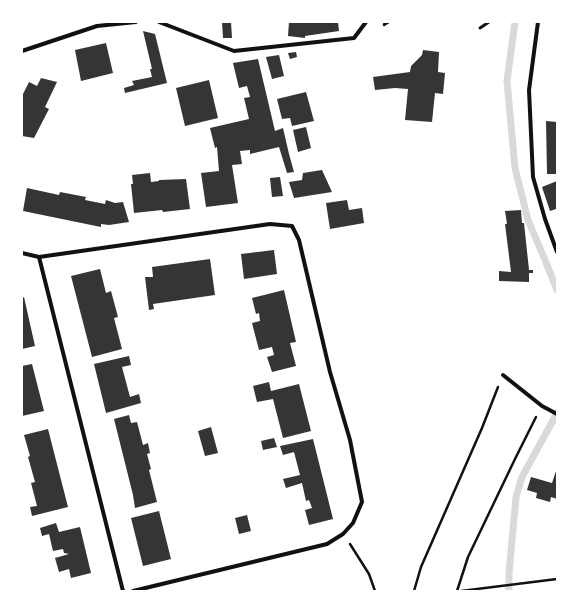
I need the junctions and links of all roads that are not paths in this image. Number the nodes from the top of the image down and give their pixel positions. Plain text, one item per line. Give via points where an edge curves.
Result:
1 (136, 22) edge
2 (158, 22) edge
3 (366, 22) edge
4 (489, 22) edge
5 (538, 22) edge
6 (480, 28) dead end
7 (22, 51) edge
8 (557, 252) edge
9 (22, 253) edge
10 (39, 257) junction
11 (503, 375) road end
12 (557, 414) edge
13 (123, 591) edge
14 (133, 591) edge

1 - 7 street via 97,26
2 - 3 street via 234,51 354,38
4 - 6 lane
5 - 8 street via 529,90 533,177
9 - 10 street
10 - 13 street
10 - 14 street via 270,224 292,226 299,240 330,372 350,440 362,502 353,523 343,534 327,544
11 - 12 street

